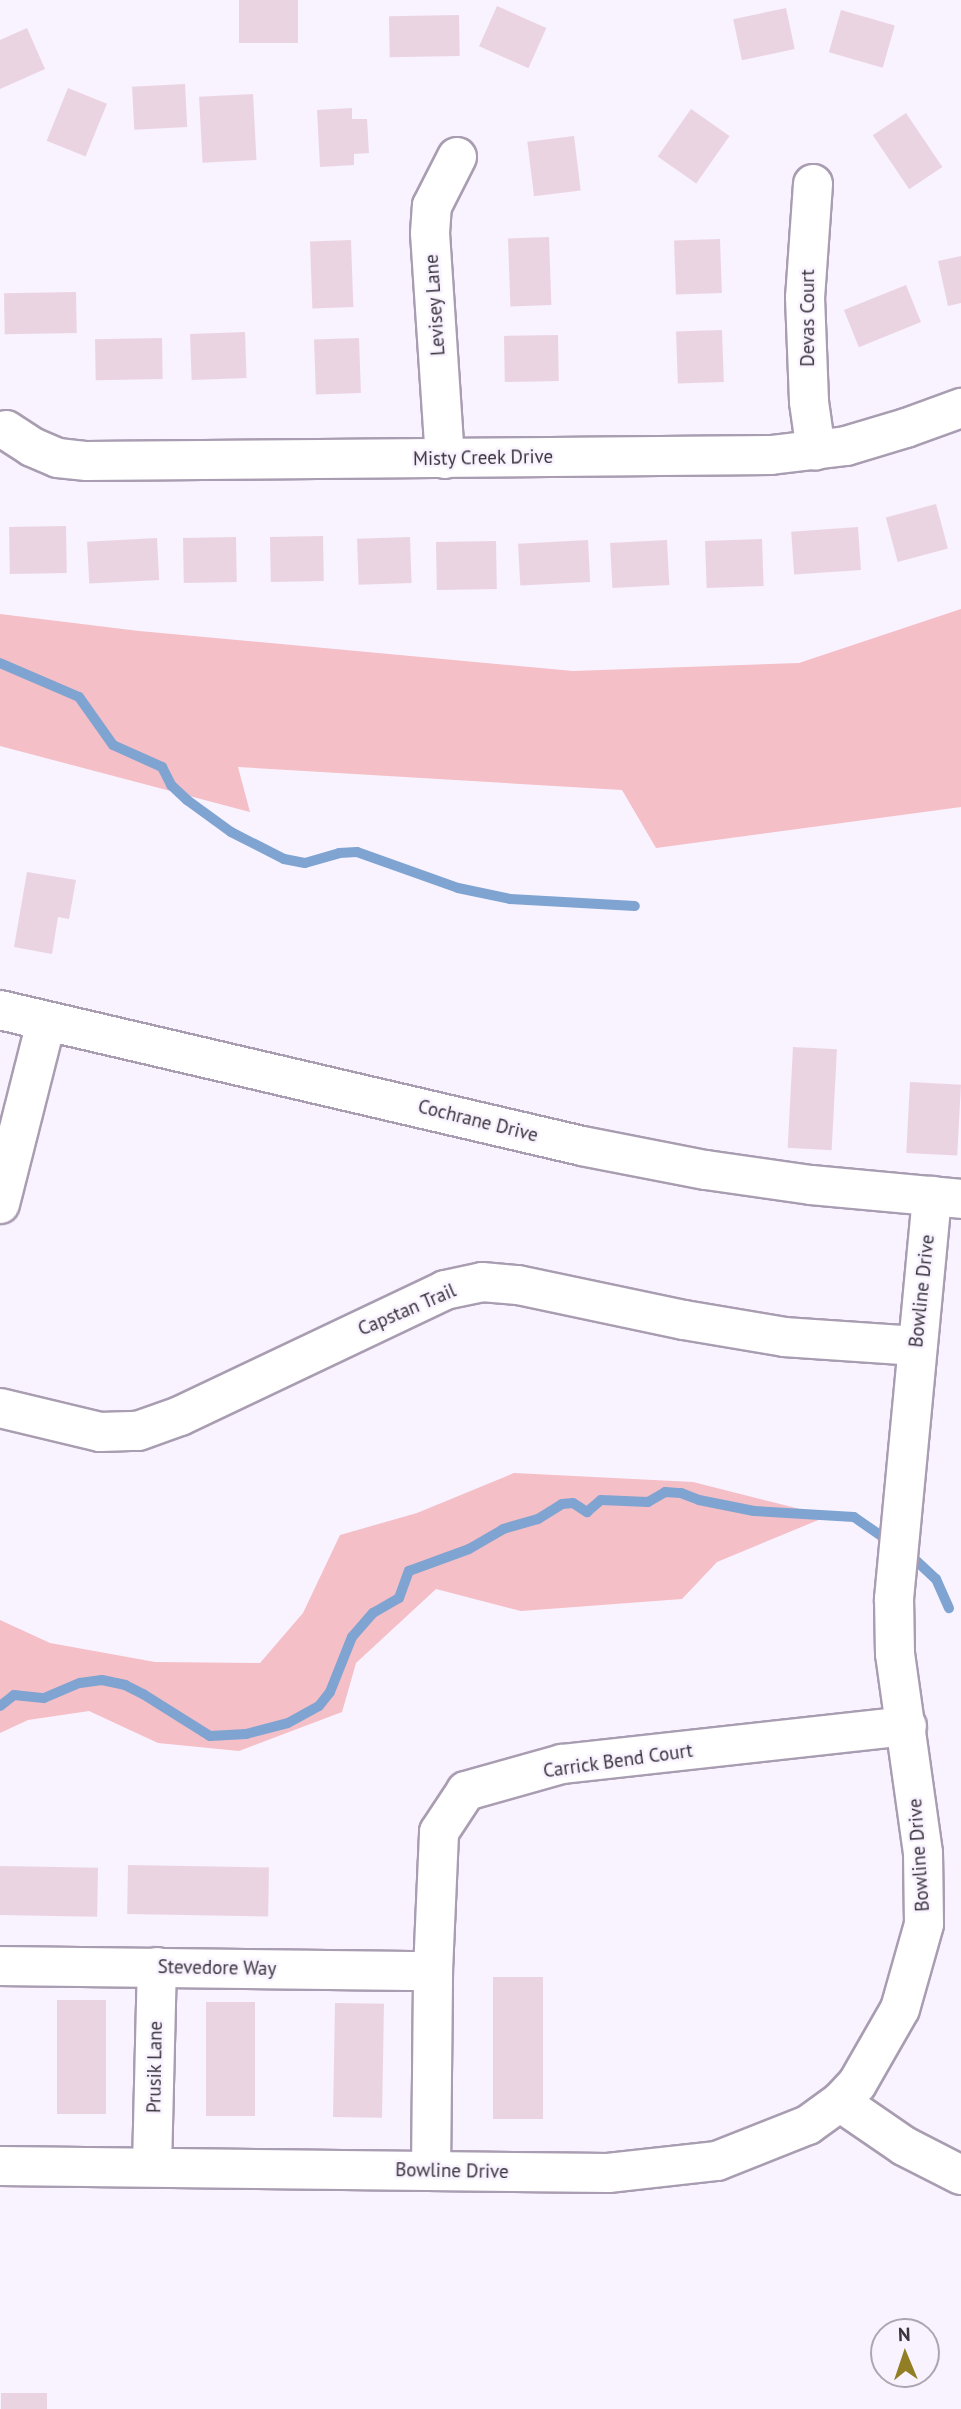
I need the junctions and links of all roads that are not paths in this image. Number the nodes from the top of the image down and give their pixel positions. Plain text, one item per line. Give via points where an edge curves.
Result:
1 (457, 157) dead end
2 (813, 184) dead end
3 (961, 408) edge
4 (6, 430) dead end
5 (816, 451) junction
6 (445, 458) junction
7 (0, 1010) edge
8 (46, 1021) junction
9 (947, 1197) edge
10 (0, 1205) edge
11 (917, 1346) junction
12 (0, 1408) edge
13 (907, 1726) junction
14 (0, 1966) edge
15 (157, 1968) junction
16 (433, 1971) junction
17 (840, 2102) junction
18 (0, 2166) edge
19 (152, 2168) junction
20 (431, 2171) junction
21 (961, 2175) edge

1 - 6 street, Levisey Lane via 432,206 430,233
2 - 5 street, Devas Court via 805,297
3 - 5 street, Misty Creek Drive
4 - 6 street, Misty Creek Drive via 58,458 87,461
5 - 6 street, Misty Creek Drive
7 - 8 street, Cochrane Drive
8 - 9 street, Cochrane Drive via 594,1149 719,1172
8 - 10 street
9 - 11 street, Bowline Drive
11 - 12 street, Capstan Trail via 784,1337 518,1284 482,1282 445,1290 180,1416 138,1431 100,1432
11 - 13 street, Bowline Drive via 894,1599 895,1654
13 - 16 street, Carrick Bend Court via 562,1764 466,1791 439,1832
13 - 17 street, Bowline Drive via 923,1853 924,1924 900,2009 858,2084
14 - 15 street, Stevedore Way
15 - 16 street, Stevedore Way
15 - 19 street, Prusik Lane
16 - 20 street, Carrick Bend Court
17 - 20 street, Bowline Drive via 808,2125 717,2161 608,2173
17 - 21 street via 904,2146
18 - 19 street, Bowline Drive
19 - 20 street, Bowline Drive

